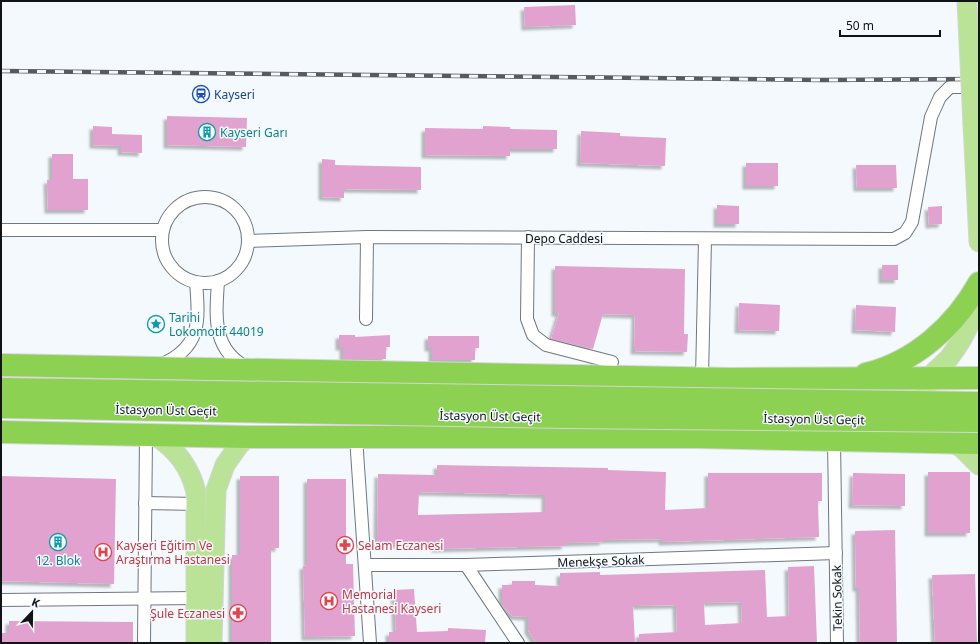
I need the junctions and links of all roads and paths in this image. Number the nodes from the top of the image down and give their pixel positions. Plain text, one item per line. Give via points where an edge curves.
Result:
1 (967, 1) edge
2 (979, 87) edge
3 (1, 230) edge
4 (163, 230) junction
5 (367, 237) junction
6 (528, 238) junction
7 (706, 239) junction
8 (248, 241) junction
9 (979, 242) edge
10 (218, 281) junction
11 (196, 282) junction
12 (979, 284) edge
13 (979, 291) edge
14 (366, 319) dead end
15 (612, 362) dead end
16 (1, 365) edge
17 (83, 367) junction
18 (149, 368) junction
19 (252, 370) junction
20 (314, 372) junction
21 (702, 378) junction
22 (979, 378) edge
23 (832, 379) junction
24 (928, 379) junction
25 (1, 390) edge
26 (979, 403) edge
27 (1, 407) edge
28 (979, 421) edge
29 (1, 432) edge
30 (79, 434) junction
31 (151, 436) junction
32 (248, 437) junction
33 (321, 437) junction
34 (356, 437) junction
35 (834, 440) junction
36 (953, 443) junction
37 (979, 443) edge
38 (979, 465) edge
39 (145, 503) junction
40 (198, 504) junction
41 (836, 553) junction
42 (365, 565) junction
43 (466, 565) junction
44 (197, 598) junction
45 (145, 599) junction
46 (1, 600) edge
47 (144, 643) edge
48 (196, 643) edge
49 (212, 643) edge
50 (370, 643) edge
51 (518, 643) edge
52 (837, 643) edge

1 - 9 main road, bridge
2 - 7 street, Depo Caddesi via 950,87 940,97 931,117 912,222 900,237 880,240
3 - 4 street
4 - 8 street via 171,213 177,207 193,198 211,197 228,203 241,215
4 - 11 street via 163,246 169,262 180,275
5 - 6 street, Depo Caddesi
5 - 8 street, Depo Caddesi
5 - 14 street
6 - 7 street, Depo Caddesi
6 - 15 street via 527,319 533,335 546,345
7 - 21 street
8 - 10 street via 240,266
10 - 11 street
10 - 19 street via 218,333 231,356
11 - 18 street via 199,317 193,337 172,359
12 - 23 highway via 961,312 920,350 887,367 857,376
13 - 24 main road via 973,313 959,343
16 - 17 highway
17 - 18 highway
17 - 30 highway via 92,370 104,381 109,403 105,417 100,423 88,432
18 - 19 highway
18 - 31 highway via 130,381 124,402 127,416 136,428
19 - 20 highway
19 - 32 highway via 271,384 277,406 268,427
20 - 21 highway
20 - 33 highway via 300,377 295,382 288,404 296,424 306,433
21 - 23 highway
22 - 24 highway
23 - 24 highway
24 - 36 main road via 925,403 930,419 939,433
25 - 26 highway, İstasyon Üst Geçit, bridge
27 - 28 highway, İstasyon Üst Geçit, bridge via 558,417
29 - 30 highway
30 - 31 highway
31 - 32 highway
31 - 39 street
31 - 40 main road via 175,450 189,470
32 - 33 highway
32 - 49 main road via 225,465 216,490
33 - 34 highway
34 - 35 highway via 591,436
34 - 42 street
35 - 36 highway
35 - 41 street, Tekin Sokak
36 - 37 highway
36 - 38 main road via 971,455
39 - 40 street
39 - 45 street
40 - 44 main road
41 - 43 street, Menekşe Sokak
41 - 52 street, Tekin Sokak
42 - 43 street, Menekşe Sokak
42 - 50 street
43 - 51 street
44 - 45 street
44 - 48 main road
45 - 46 street
45 - 47 street

